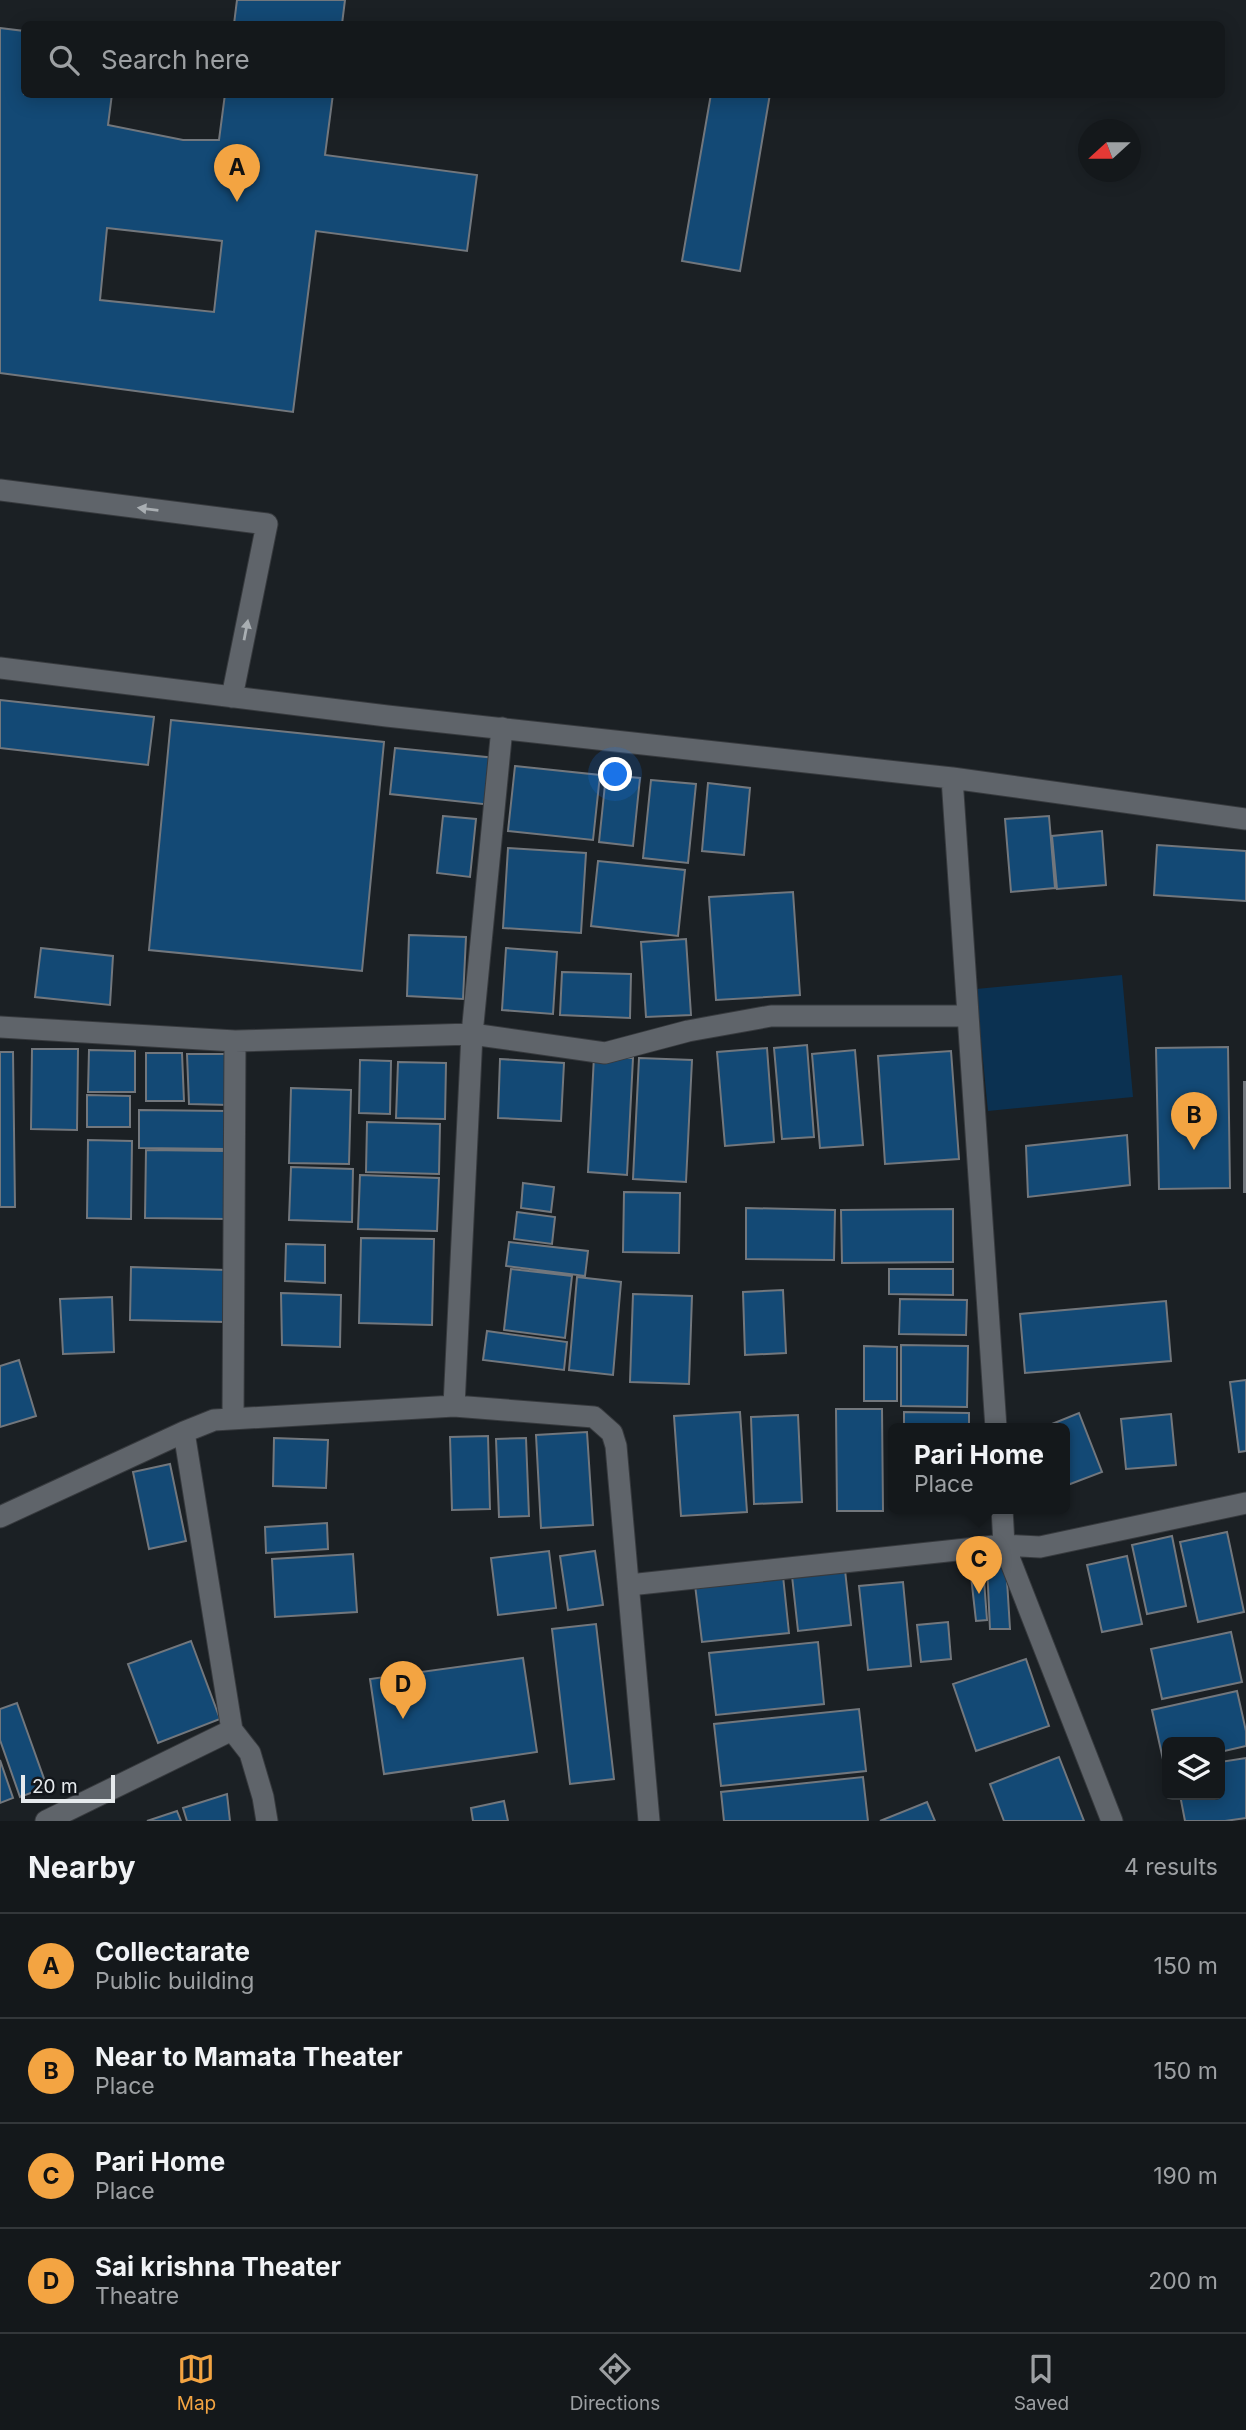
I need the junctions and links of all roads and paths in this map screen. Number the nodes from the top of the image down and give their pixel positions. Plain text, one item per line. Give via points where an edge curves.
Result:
1 (0, 490) edge
2 (0, 668) edge
3 (232, 696) junction
4 (502, 728) junction
5 (952, 778) junction
6 (1246, 819) edge
7 (968, 1016) junction
8 (0, 1027) edge
9 (472, 1034) junction
10 (235, 1041) junction
11 (454, 1406) junction
12 (233, 1418) junction
13 (996, 1423) edge
14 (184, 1432) junction
15 (1246, 1503) edge
16 (1002, 1514) edge
17 (0, 1517) edge
18 (1004, 1545) junction
19 (629, 1585) junction
20 (232, 1730) junction
21 (46, 1821) edge
22 (267, 1821) edge
23 (649, 1821) edge
24 (1112, 1821) edge

3 -> 1 street via 267,524
2 - 3 street
3 - 4 street
4 - 5 street
4 - 9 street
5 - 6 street
5 - 7 street
7 - 9 street via 771,1016 605,1053
7 - 13 street
8 - 10 street
9 - 10 street
9 - 11 street
10 - 12 street
11 - 12 street
11 - 19 street via 594,1417 602,1422 616,1446
12 - 14 street
14 - 17 street
14 - 20 street
15 - 18 street via 1040,1547
16 - 18 street
18 - 19 street
18 - 24 street
19 - 23 street
20 - 21 street
20 - 22 street via 250,1753

